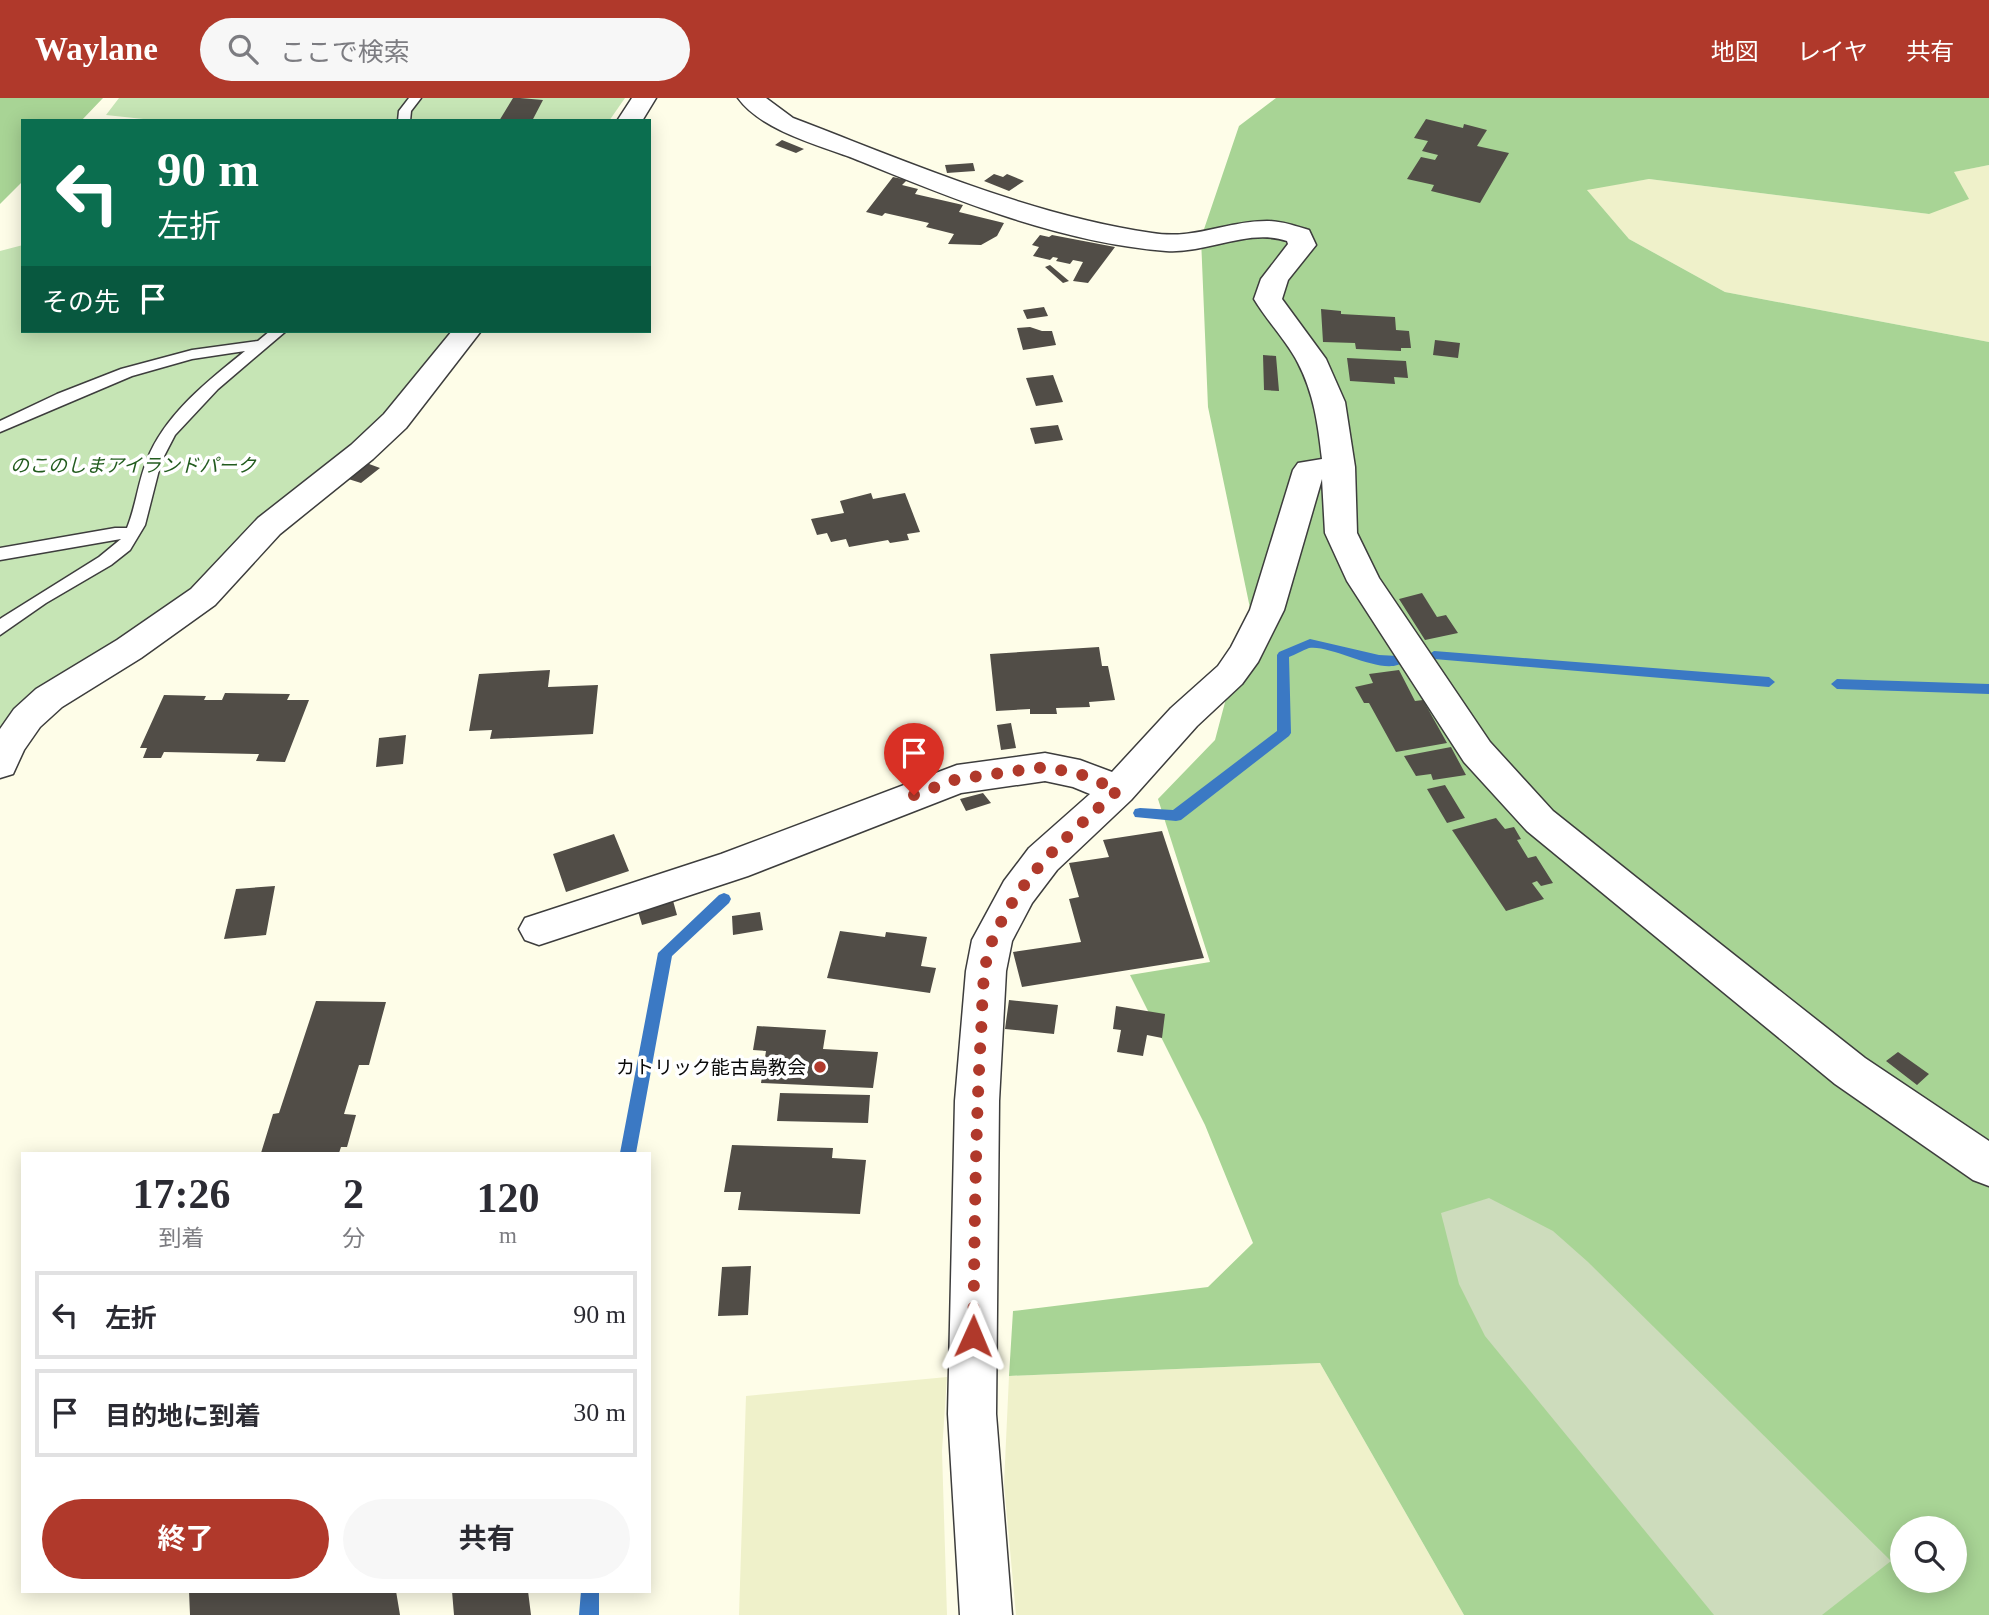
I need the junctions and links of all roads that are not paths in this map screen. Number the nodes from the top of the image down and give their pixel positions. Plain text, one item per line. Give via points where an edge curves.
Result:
1 (415, 98) edge
2 (644, 98) edge
3 (750, 98) edge
4 (404, 119) edge
5 (630, 119) edge
6 (276, 333) edge
7 (465, 333) edge
8 (261, 345) junction
9 (0, 427) edge
10 (1339, 467) junction
11 (132, 534) junction
12 (0, 554) edge
13 (0, 629) edge
14 (0, 764) edge
15 (1118, 790) junction
16 (539, 929) dead end
17 (1989, 1166) edge
18 (986, 1615) edge

1 - 4 lane
2 - 5 street
3 - 10 street via 784,123 1041,218 1177,244 1265,228 1299,236 1302,245 1275,279 1268,299 1311,359 1330,402
6 - 8 lane
7 - 14 street via 395,421 362,452 269,526 203,597 50,698 27,718
8 - 9 lane via 214,350 121,372
8 - 11 lane via 205,393 159,449
10 - 15 street via 1310,470 1268,610 1246,653
10 - 17 street via 1341,533 1364,581 1477,752 1540,821 1850,1071
11 - 12 lane
11 - 13 lane via 124,547 16,614
15 - 16 street via 1080,774 1045,767 957,779 734,866
15 - 18 street via 1042,859 992,940 986,971 977,1101 972,1414

